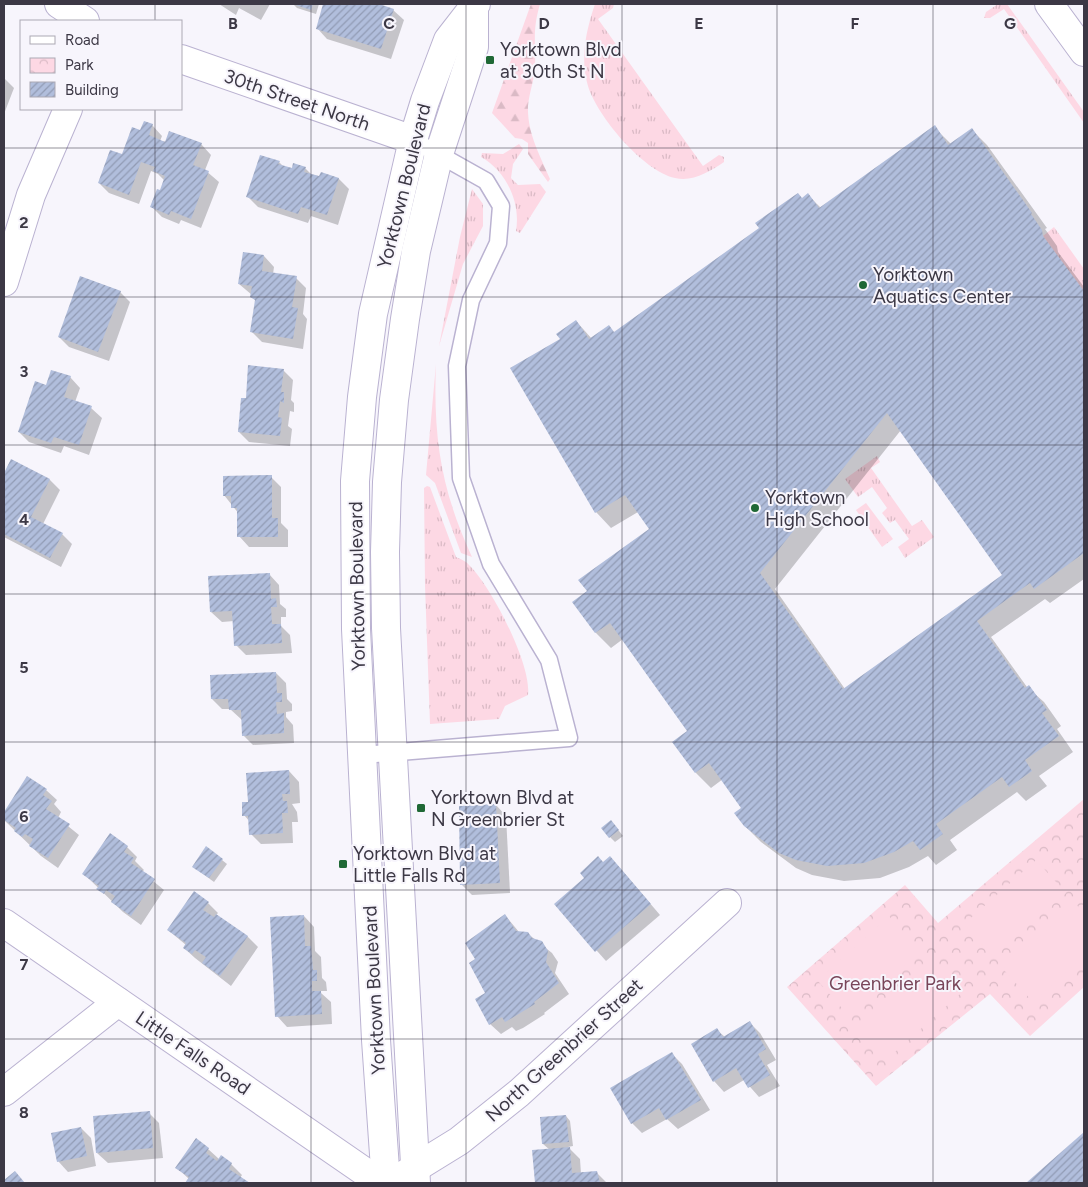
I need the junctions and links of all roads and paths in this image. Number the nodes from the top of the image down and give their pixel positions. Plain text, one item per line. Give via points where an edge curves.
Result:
1 (59, 4) edge
2 (1049, 4) edge
3 (475, 6) edge
4 (83, 20) edge
5 (1084, 52) edge
6 (182, 59) edge
7 (68, 110) edge
8 (414, 140) junction
9 (439, 154) junction
10 (4, 282) edge
11 (395, 751) junction
12 (363, 755) junction
13 (727, 903) dead end
14 (4, 923) edge
15 (118, 1002) junction
16 (4, 1092) edge
17 (416, 1176) edge
18 (382, 1183) edge
19 (386, 1183) edge
20 (391, 1183) edge

1 - 4 street
2 - 5 street
3 - 8 street, Yorktown Boulevard via 448,40
3 - 9 street, Yorktown Boulevard via 474,47
6 - 8 street, 30th Street North
7 - 10 street via 31,195
8 - 9 lane
8 - 12 street, Yorktown Boulevard via 373,314 355,481 356,629
9 - 11 street, Yorktown Boulevard via 404,319 387,482 386,628
9 - 11 lane via 486,181 501,206 498,243 471,300 457,366 461,478 491,564 549,660 569,738
11 - 12 lane
11 - 17 street, Yorktown Boulevard
12 - 19 street, Yorktown Boulevard
13 - 17 street, North Greenbrier Street via 519,1093
14 - 15 street, Little Falls Road
15 - 16 street
15 - 18 street, Little Falls Road
17 - 20 street, North Greenbrier Street

